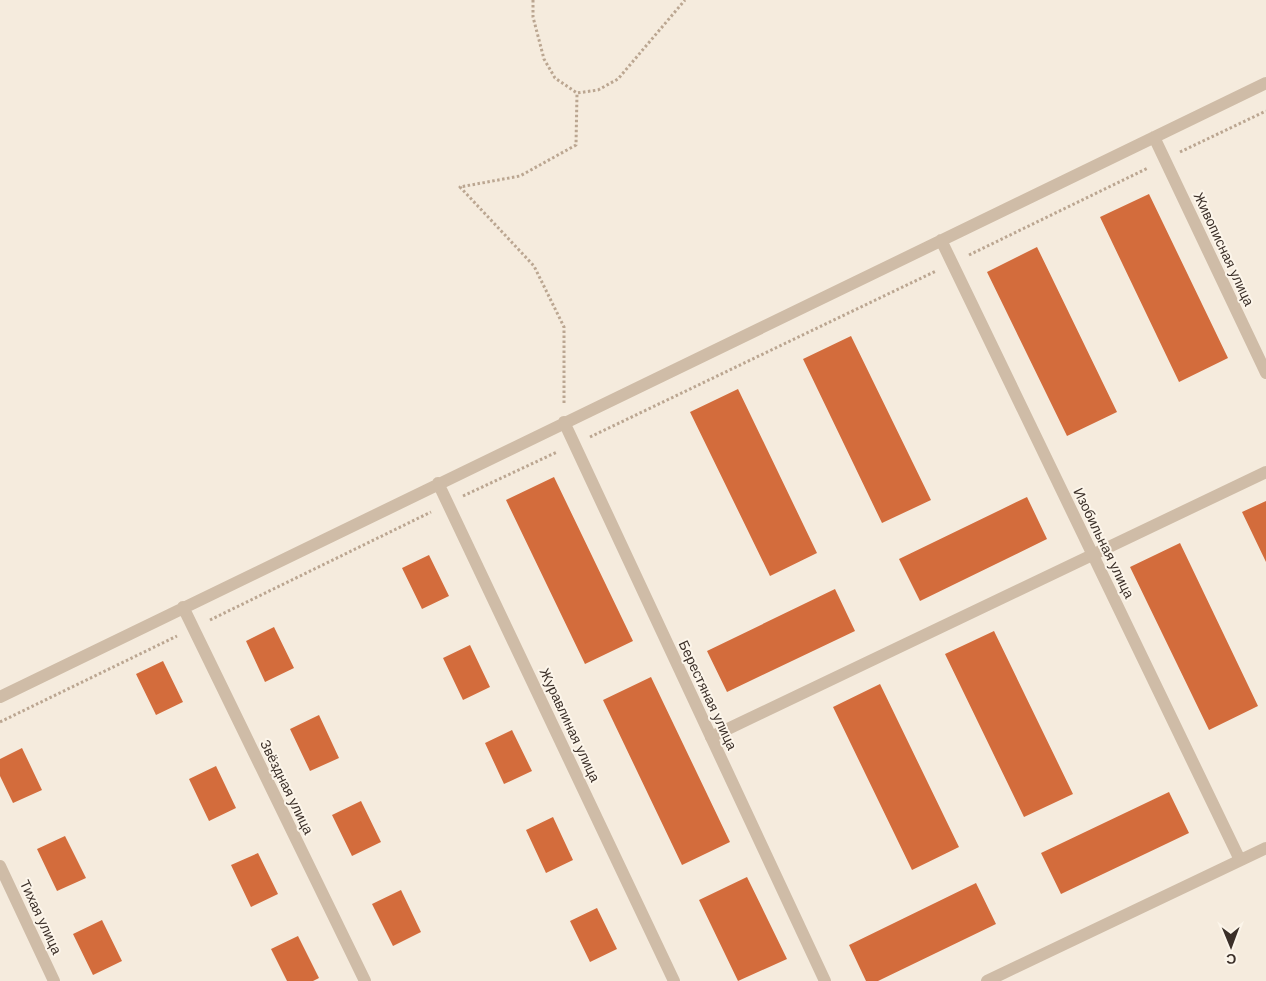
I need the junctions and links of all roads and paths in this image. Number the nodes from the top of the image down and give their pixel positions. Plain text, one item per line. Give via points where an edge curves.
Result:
1 (532, 0) edge
2 (685, 0) edge
3 (1266, 83) edge
4 (577, 93) junction
5 (1266, 111) edge
6 (1154, 137) junction
7 (1165, 160) junction
8 (942, 240) junction
9 (953, 263) junction
10 (1266, 373) edge
11 (564, 422) junction
12 (574, 444) junction
13 (1266, 472) edge
14 (438, 483) junction
15 (448, 503) junction
16 (1093, 555) junction
17 (183, 607) junction
18 (194, 628) junction
19 (0, 696) edge
20 (0, 722) edge
21 (711, 737) junction
22 (1266, 848) edge
23 (1240, 860) junction
24 (0, 866) edge
25 (54, 981) edge
26 (365, 981) edge
27 (674, 981) edge
28 (824, 981) edge
29 (987, 981) edge

1 - 4 path via 544,59 555,78
2 - 4 path via 618,79 598,90
3 - 6 street
4 - 11 path via 576,145 520,176 460,187 534,266 564,327
5 - 7 path
6 - 7 street, Живописная улица
6 - 8 street
7 - 9 path
7 - 10 street, Живописная улица
8 - 9 street, Изобильная улица
8 - 11 street
9 - 12 path
9 - 16 street, Изобильная улица
11 - 12 street, Берестяная улица
11 - 14 street
12 - 15 path
12 - 21 street, Берестяная улица
13 - 16 street
14 - 15 street, Журавлиная улица
14 - 17 street
15 - 18 path
15 - 27 street, Журавлиная улица
16 - 21 street
16 - 23 street, Изобильная улица
17 - 18 street, Звёздная улица
17 - 19 street
18 - 20 path
18 - 26 street, Звёздная улица
21 - 28 street, Берестяная улица
22 - 23 street
23 - 29 street
24 - 25 street, Тихая улица

